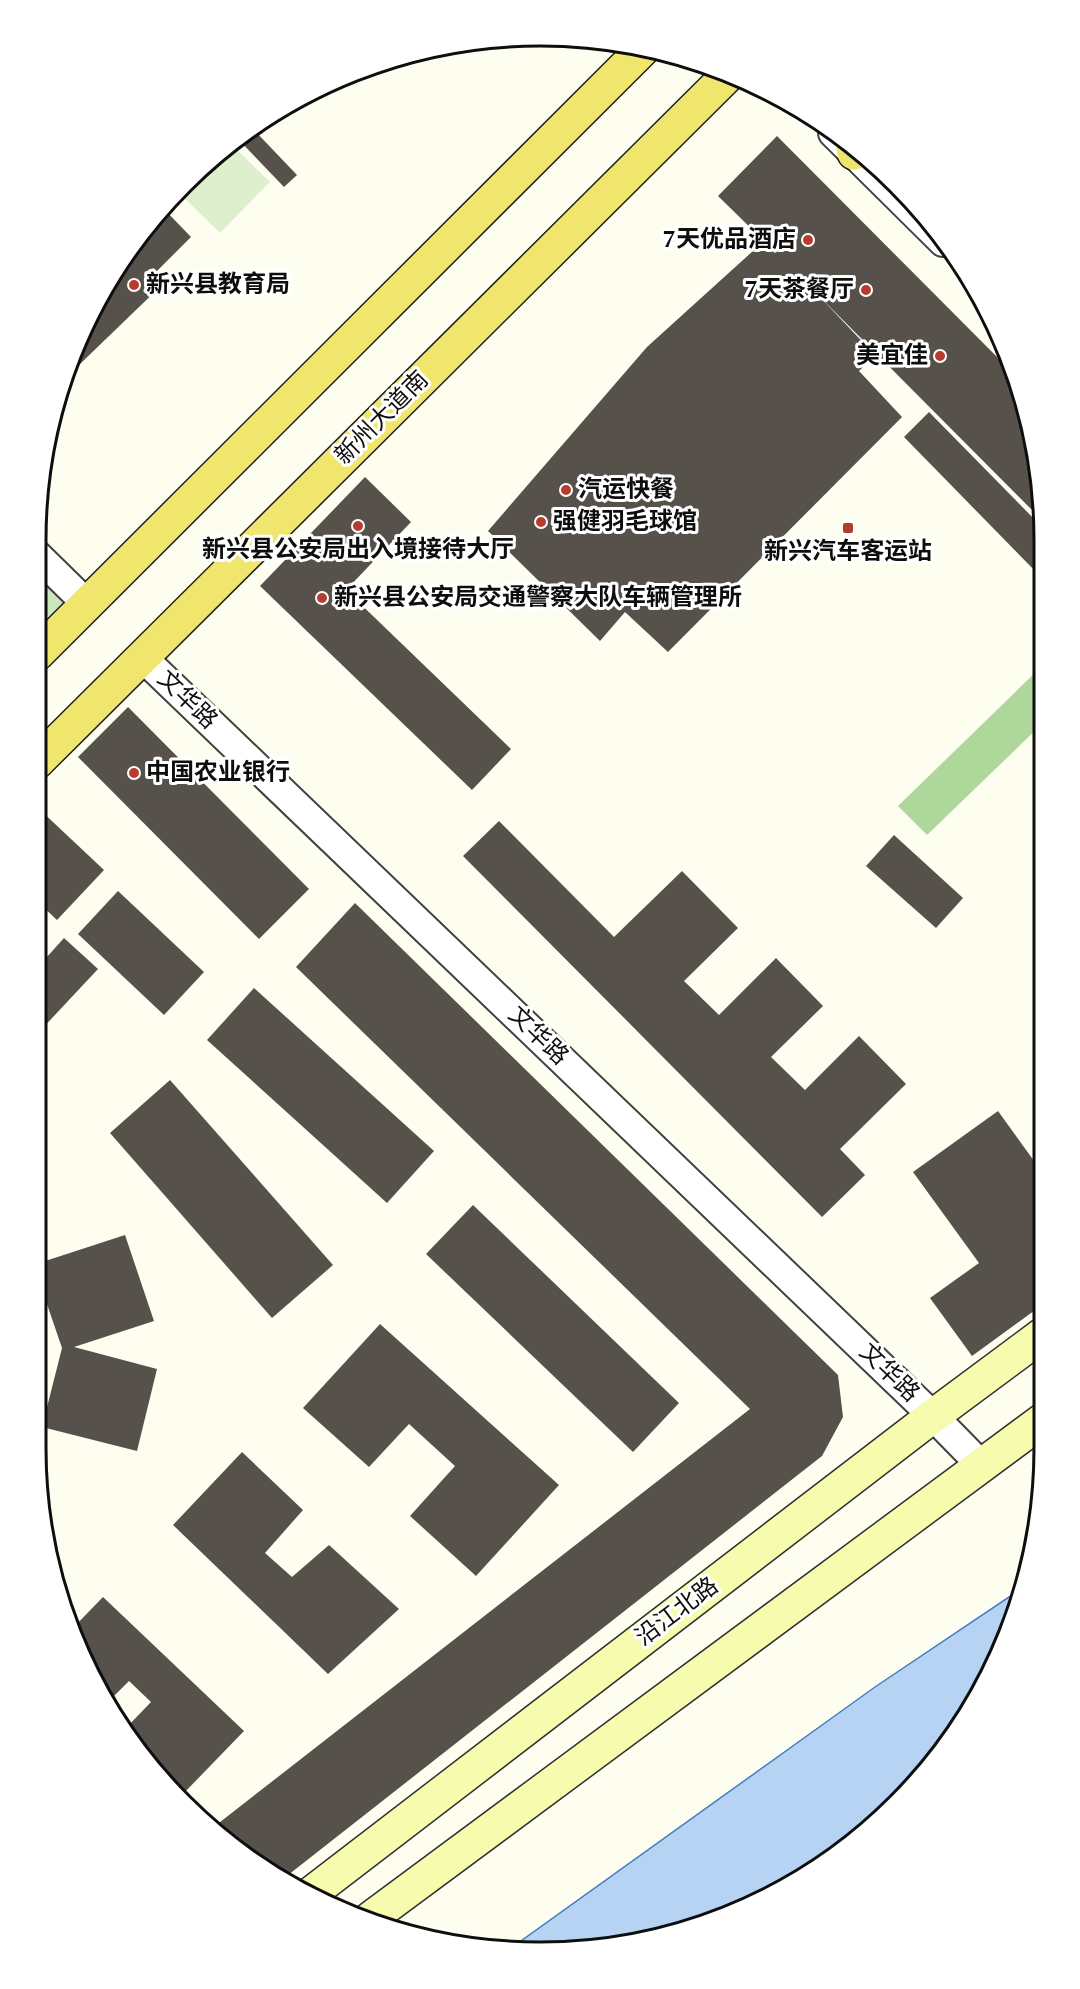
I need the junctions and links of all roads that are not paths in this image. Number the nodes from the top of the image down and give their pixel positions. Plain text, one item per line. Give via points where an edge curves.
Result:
1 (636, 56) edge
2 (722, 81) edge
3 (46, 564) edge
4 (87, 604) junction
5 (46, 645) edge
6 (142, 657) junction
7 (46, 753) edge
8 (1034, 1341) edge
9 (933, 1416) junction
10 (1034, 1427) edge
11 (982, 1466) junction
12 (317, 1889) edge
13 (376, 1914) edge

1 - 4 main road
2 - 6 main road, 新州大道南
3 - 4 street
4 - 5 main road
6 - 7 main road, 新州大道南
6 - 9 street, 文华路
8 - 9 main road, 沿江北路
9 - 11 street, 文华路
9 - 12 main road, 沿江北路
10 - 11 main road
11 - 13 main road

